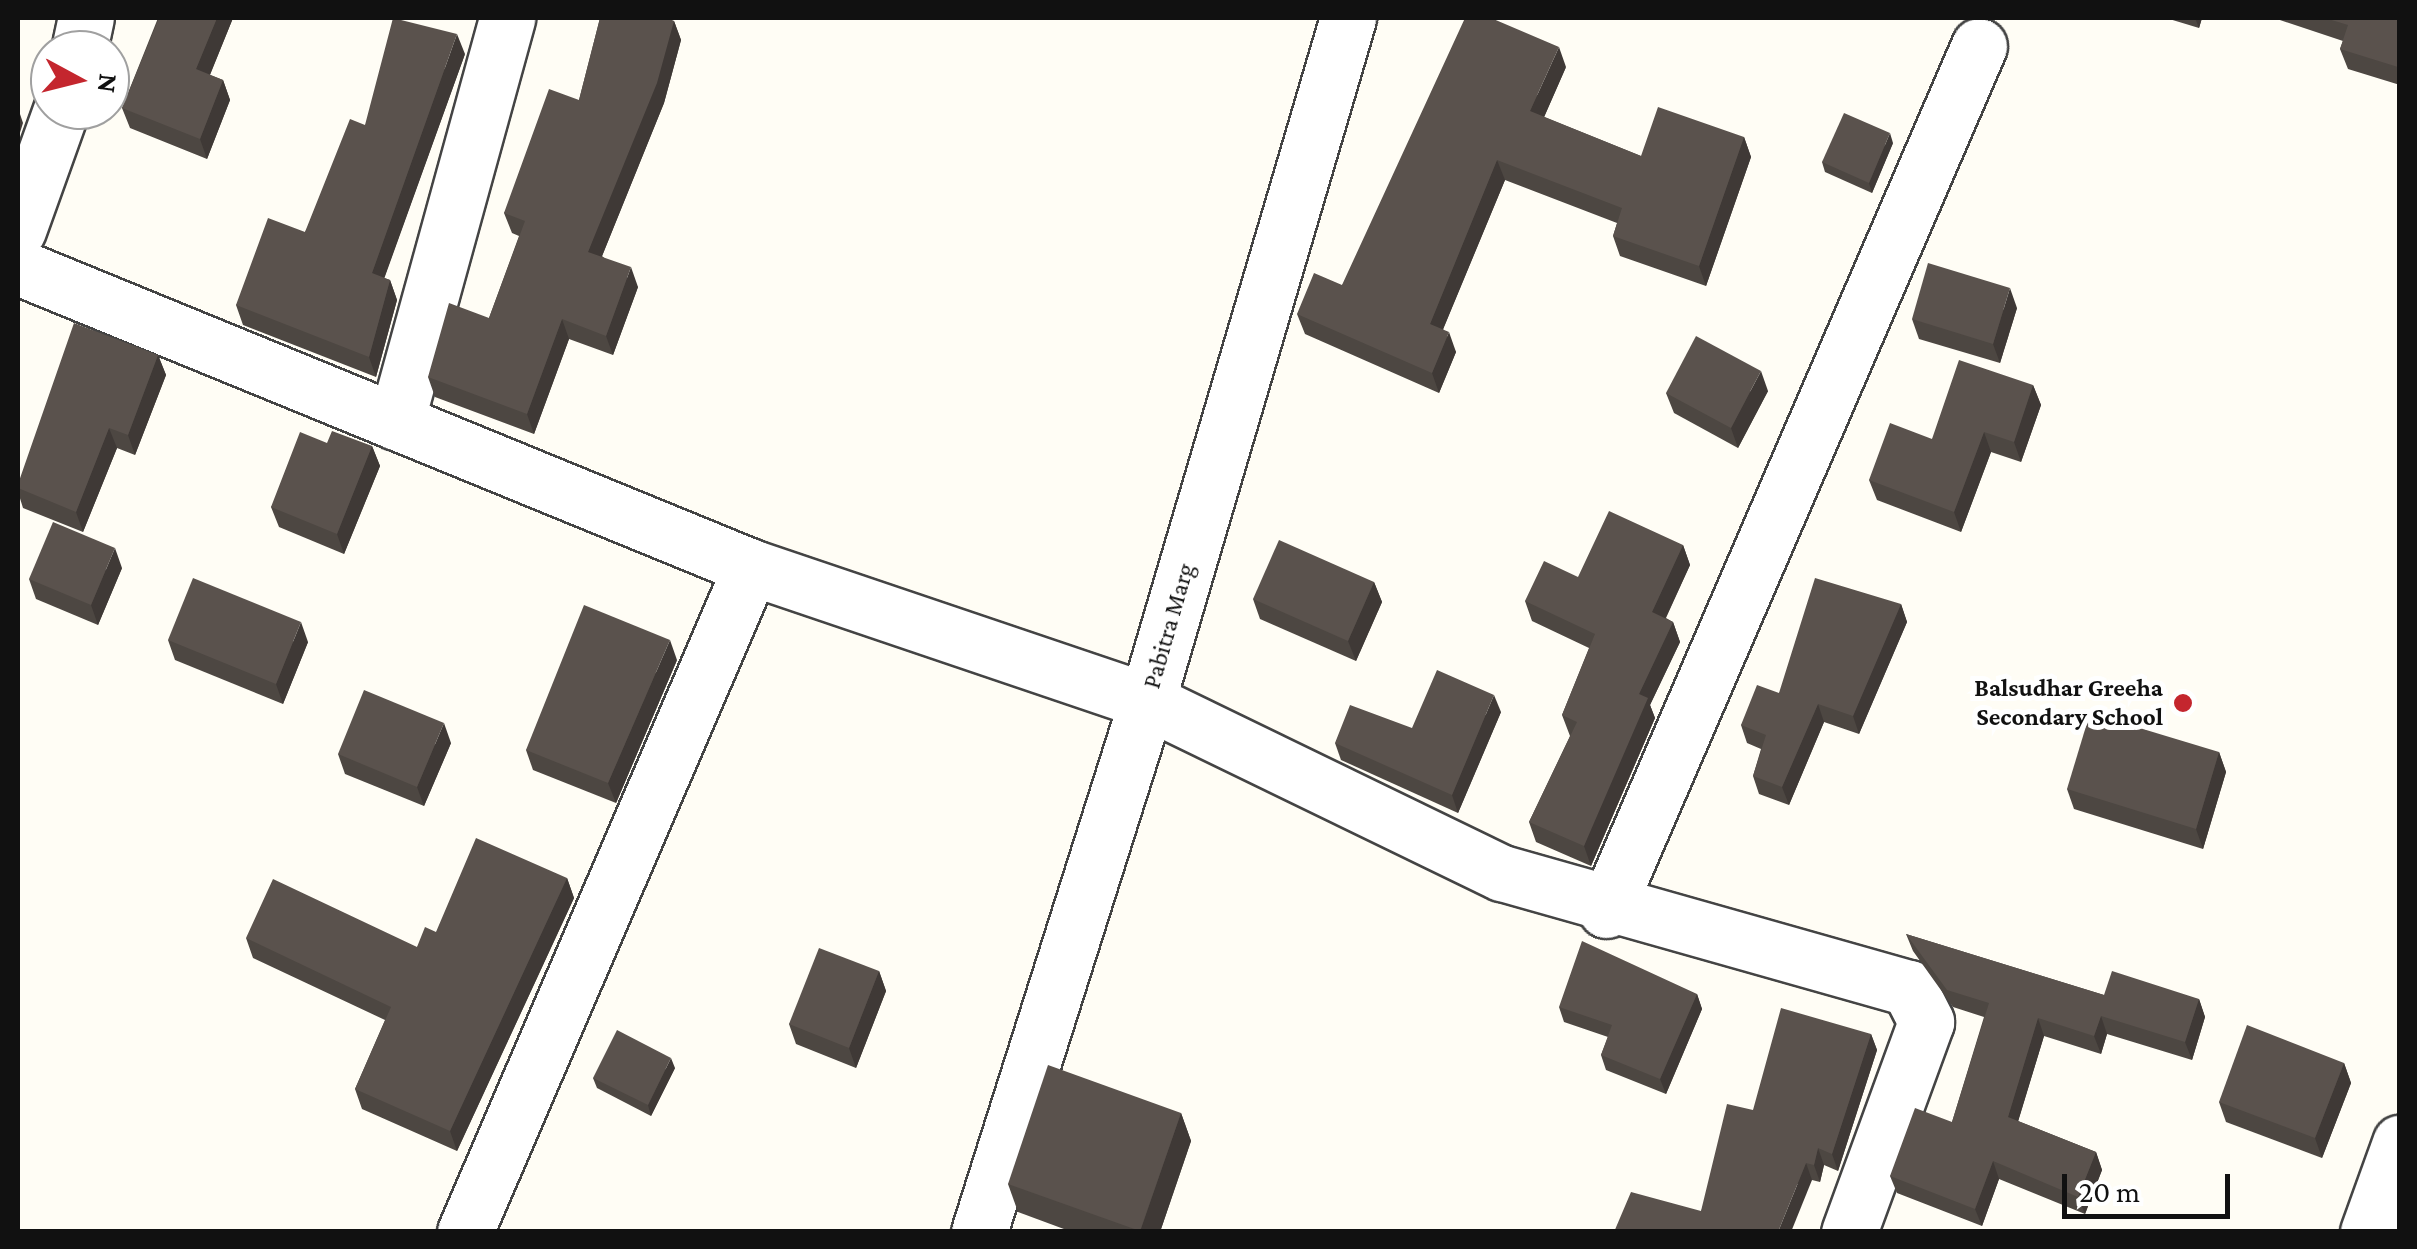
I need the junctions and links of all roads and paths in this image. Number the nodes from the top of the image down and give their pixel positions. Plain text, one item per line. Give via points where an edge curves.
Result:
1 (1348, 18) edge
2 (496, 21) edge
3 (1979, 46) dead end
4 (54, 130) edge
5 (18, 230) edge
6 (18, 267) edge
7 (396, 422) junction
8 (752, 567) junction
9 (1148, 701) junction
10 (1606, 910) junction
11 (2400, 1143) edge
12 (465, 1232) edge
13 (979, 1232) edge
14 (1849, 1232) edge
15 (2368, 1232) edge

1 - 9 street, Pabitra Marg
2 - 7 street
3 - 10 street
4 - 5 street
6 - 7 street
7 - 8 street
8 - 9 street
8 - 12 street
9 - 10 street via 1502,874
9 - 13 street, Pabitra Marg
10 - 14 street via 1909,988 1926,1022
11 - 15 street

